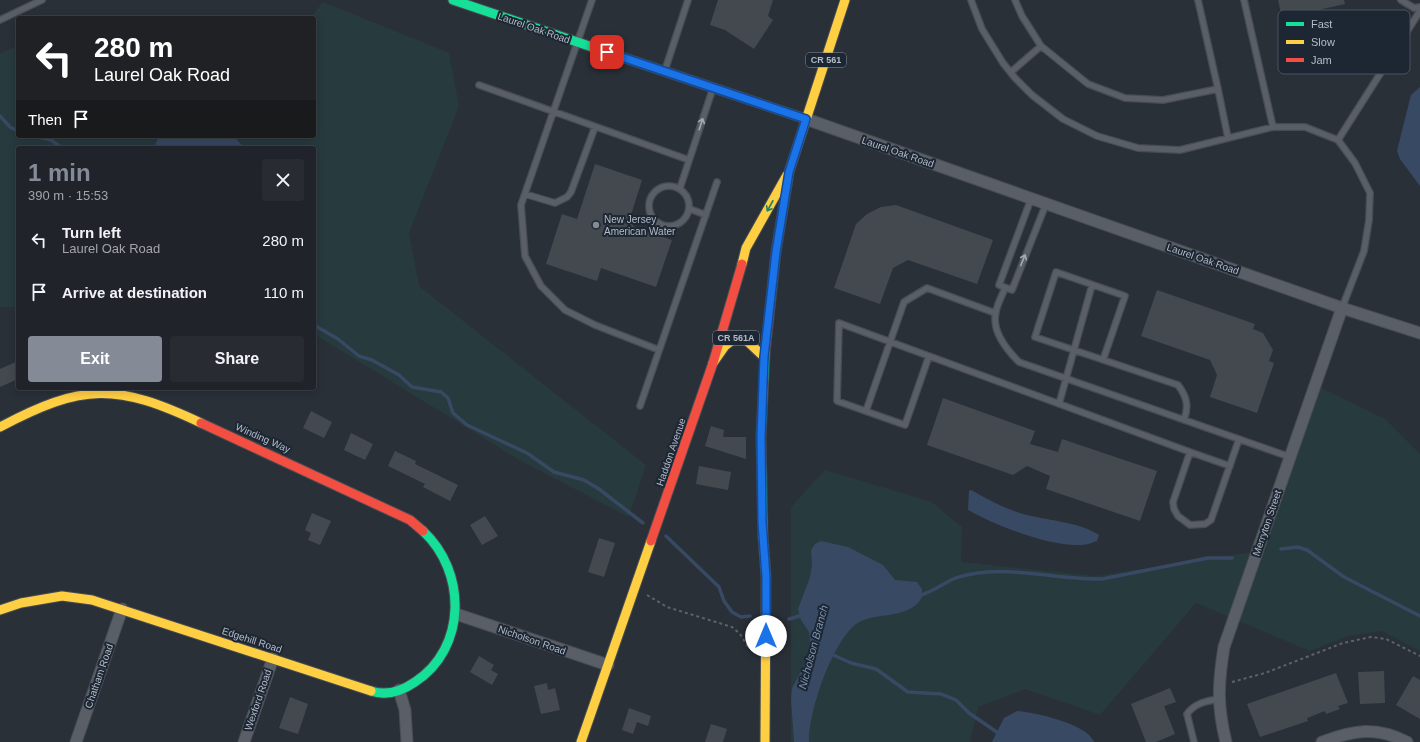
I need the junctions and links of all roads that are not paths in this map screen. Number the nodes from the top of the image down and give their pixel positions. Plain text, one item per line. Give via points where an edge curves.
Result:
1 (42, 0) edge
2 (453, 0) edge
3 (592, 0) edge
4 (688, 0) edge
5 (846, 0) edge
6 (971, 0) edge
7 (1016, 0) edge
8 (1198, 0) edge
9 (1244, 0) edge
10 (1401, 0) edge
11 (470, 3) edge
12 (1420, 7) edge
13 (1420, 11) edge
14 (0, 20) edge
15 (1410, 27) edge
16 (578, 42) junction
17 (1041, 46) junction
18 (665, 72) junction
19 (1011, 72) junction
20 (1380, 74) edge
21 (479, 85) dead end
22 (713, 88) junction
23 (1218, 89) junction
24 (553, 112) junction
25 (806, 119) junction
26 (595, 127) junction
27 (1273, 127) junction
28 (1228, 138) junction
29 (1338, 140) junction
30 (689, 160) junction
31 (789, 172) junction
32 (717, 182) dead end
33 (680, 188) junction
34 (525, 194) junction
35 (1031, 199) junction
36 (1046, 204) junction
37 (690, 209) junction
38 (706, 215) junction
39 (1092, 285) junction
40 (1004, 288) junction
41 (1342, 308) junction
42 (995, 313) junction
43 (1420, 333) edge
44 (890, 342) junction
45 (659, 350) junction
46 (1074, 350) junction
47 (929, 356) junction
48 (764, 357) junction
49 (1103, 360) junction
50 (713, 363) junction
51 (1066, 379) junction
52 (139, 393) edge
53 (1059, 404) junction
54 (640, 406) dead end
55 (866, 411) junction
56 (1184, 420) junction
57 (0, 427) edge
58 (1239, 439) junction
59 (1190, 452) junction
60 (1290, 457) junction
61 (1230, 466) junction
62 (122, 609) junction
63 (0, 610) edge
64 (456, 614) junction
65 (273, 658) junction
66 (608, 665) junction
67 (399, 690) junction
68 (1219, 699) junction
69 (76, 742) edge
70 (244, 742) edge
71 (407, 742) edge
72 (581, 742) edge
73 (765, 742) edge
74 (1194, 742) edge
75 (1226, 742) edge
76 (1322, 742) edge
77 (1407, 742) edge

1 - 14 lane
2 - 11 street, Laurel Oak Road
3 - 16 lane
4 - 18 lane
5 - 25 street, CR 561
6 - 19 lane via 982,29
7 - 17 lane via 1022,16
8 - 23 lane
9 - 27 lane
10 - 12 lane via 1414,8
11 - 16 street, Laurel Oak Road
13 - 15 lane
16 - 18 street, Laurel Oak Road
16 - 24 lane
17 - 19 lane
17 - 23 lane via 1088,84 1125,98 1163,100
18 - 22 street, Laurel Oak Road
19 - 28 lane via 1032,95 1063,119 1097,136 1138,148 1180,150
20 - 29 lane
21 - 24 lane
22 - 25 street, Laurel Oak Road
30 -> 22 lane
23 - 28 lane
24 - 26 lane
24 - 34 lane
25 - 31 street, CR 561
25 - 35 street, Laurel Oak Road
26 - 30 lane
26 - 34 lane via 567,197 555,203
27 - 28 lane
27 - 29 lane via 1305,127
29 - 41 lane via 1355,163 1370,193 1364,251
30 - 33 lane
31 - 48 street, CR 561 via 776,252
31 -> 50 street, Haddon Avenue / CR 561A via 746,248
32 - 38 lane
33 - 37 lane via 688,197
33 - 37 lane via 662,186 652,194 649,206 652,217 662,225 674,226 684,220
34 - 45 lane via 521,206 525,256 541,286 565,310 595,326
35 - 36 street, Laurel Oak Road
35 - 40 lane via 999,285
40 -> 36 lane via 1012,290
36 - 41 street, Laurel Oak Road
37 - 38 lane
38 - 45 lane
39 - 46 lane
39 - 46 lane via 1056,272 1035,337
39 - 49 lane via 1125,296
40 - 42 lane
41 - 43 street, Laurel Oak Road
41 - 60 street, Merryton Street
42 - 44 lane via 927,288 904,302
42 - 51 lane via 998,332 1006,348 1019,362
44 - 47 lane
44 - 55 lane
44 - 55 lane via 839,323 837,401
45 - 54 lane
46 - 49 lane
46 - 51 lane
47 - 53 lane
47 - 55 lane via 905,425
48 - 50 street, CR 561A via 746,340 735,338 725,346
48 - 73 street, CR 561 via 761,445 766,577
49 - 56 lane via 1178,386 1187,402
50 - 66 street, Haddon Avenue / CR 561A
51 - 53 lane
51 - 56 lane
52 - 57 street, Winding Way via 70,395
52 - 64 street, Winding Way via 410,520 425,532 442,552 455,587
53 - 59 lane
56 - 58 lane
58 - 60 lane
58 - 61 lane
59 - 61 lane
59 - 61 lane via 1173,502 1178,516 1190,524 1205,524 1211,520
60 - 68 street, Merryton Street via 1224,647
62 - 63 street, Edgehill Road via 92,600 62,596 21,603
62 - 65 street, Edgehill Road
62 - 69 street, Chatham Road
64 - 66 street, Nicholson Road
64 - 67 street, Edgehill Road via 454,632 440,660 425,676
65 - 67 street, Edgehill Road via 374,692
65 - 70 street, Wexford Road
66 - 72 street, Haddon Avenue / CR 561A
67 - 71 street via 405,710
68 - 74 lane via 1192,707 1188,714
68 - 75 street, Merryton Street
76 - 77 street via 1346,733 1376,730

